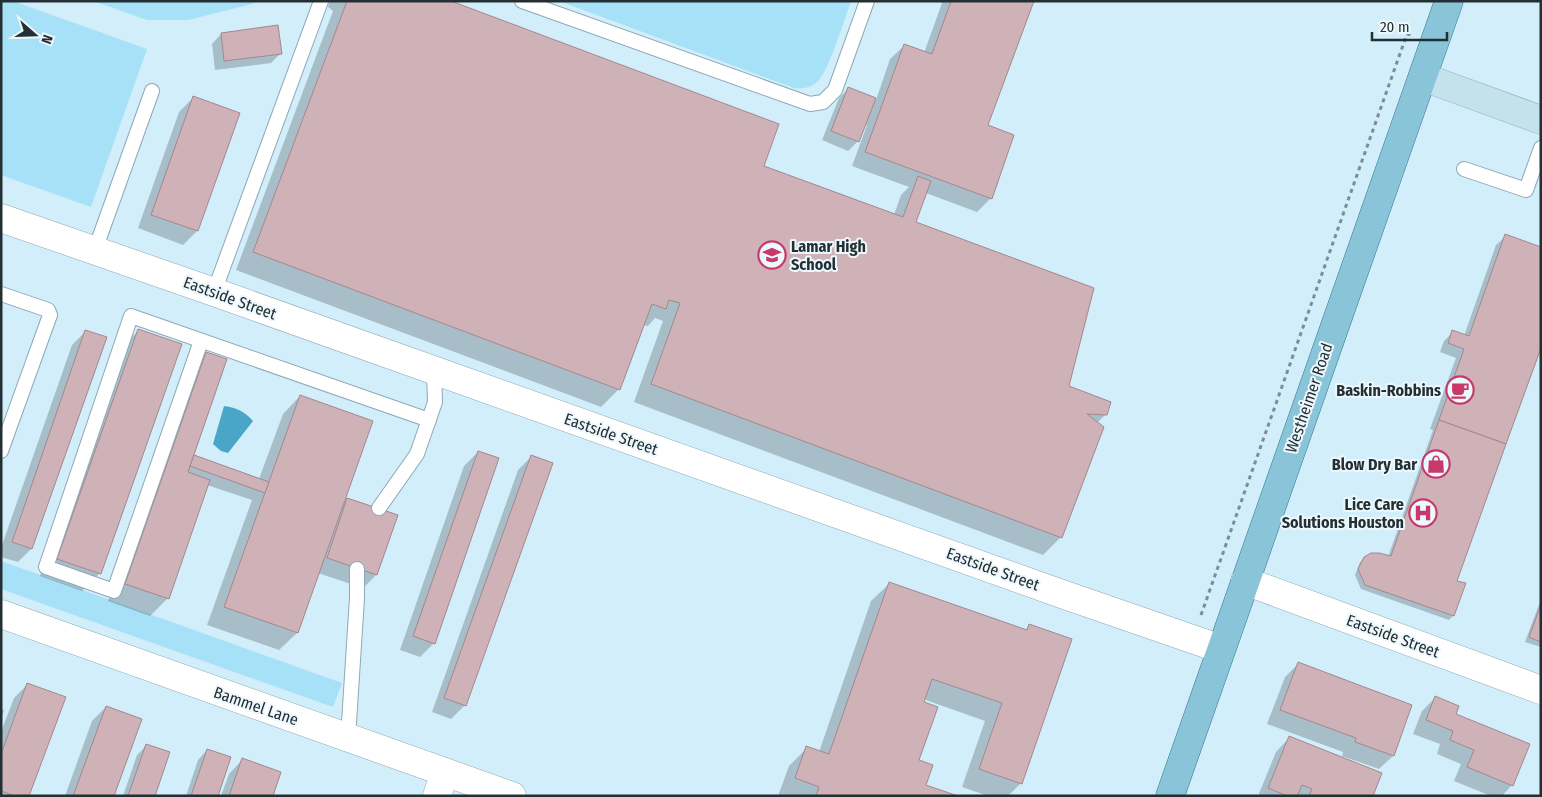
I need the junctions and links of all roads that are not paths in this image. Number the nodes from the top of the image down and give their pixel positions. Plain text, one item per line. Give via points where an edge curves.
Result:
1 (321, 1) edge
2 (522, 1) edge
3 (868, 1) edge
4 (1449, 1) edge
5 (1422, 78) junction
6 (152, 91) dead end
7 (1541, 120) edge
8 (1541, 148) edge
9 (1464, 169) dead end
10 (1, 218) edge
11 (95, 250) junction
12 (214, 292) junction
13 (1, 294) edge
14 (201, 341) junction
15 (434, 372) junction
16 (428, 420) junction
17 (1, 452) edge
18 (379, 508) dead end
19 (357, 568) dead end
20 (1245, 580) junction
21 (1, 614) edge
22 (1221, 649) junction
23 (1541, 690) edge
24 (348, 738) junction
25 (441, 784) edge
26 (512, 796) edge
27 (1170, 796) edge

1 - 12 lane
2 - 3 lane via 810,104 823,102 835,90
4 - 5 main road, Westheimer Road
5 - 7 street
5 - 20 main road, Westheimer Road
6 - 11 lane
8 - 9 lane via 1526,190
10 - 11 street, Eastside Street
11 - 12 street, Eastside Street
12 - 15 street, Eastside Street
13 - 17 lane via 48,310 50,314
14 - 14 lane via 131,316 46,567 114,591
14 - 16 lane
15 - 16 lane via 435,402
15 - 22 street, Eastside Street
16 - 18 lane via 417,454
19 - 24 lane
20 - 22 main road, Westheimer Road
20 - 23 street, Eastside Street
21 - 24 street, Bammel Lane
22 - 27 main road, Westheimer Road
24 - 25 street, Bammel Lane
25 - 26 street, Bammel Lane

